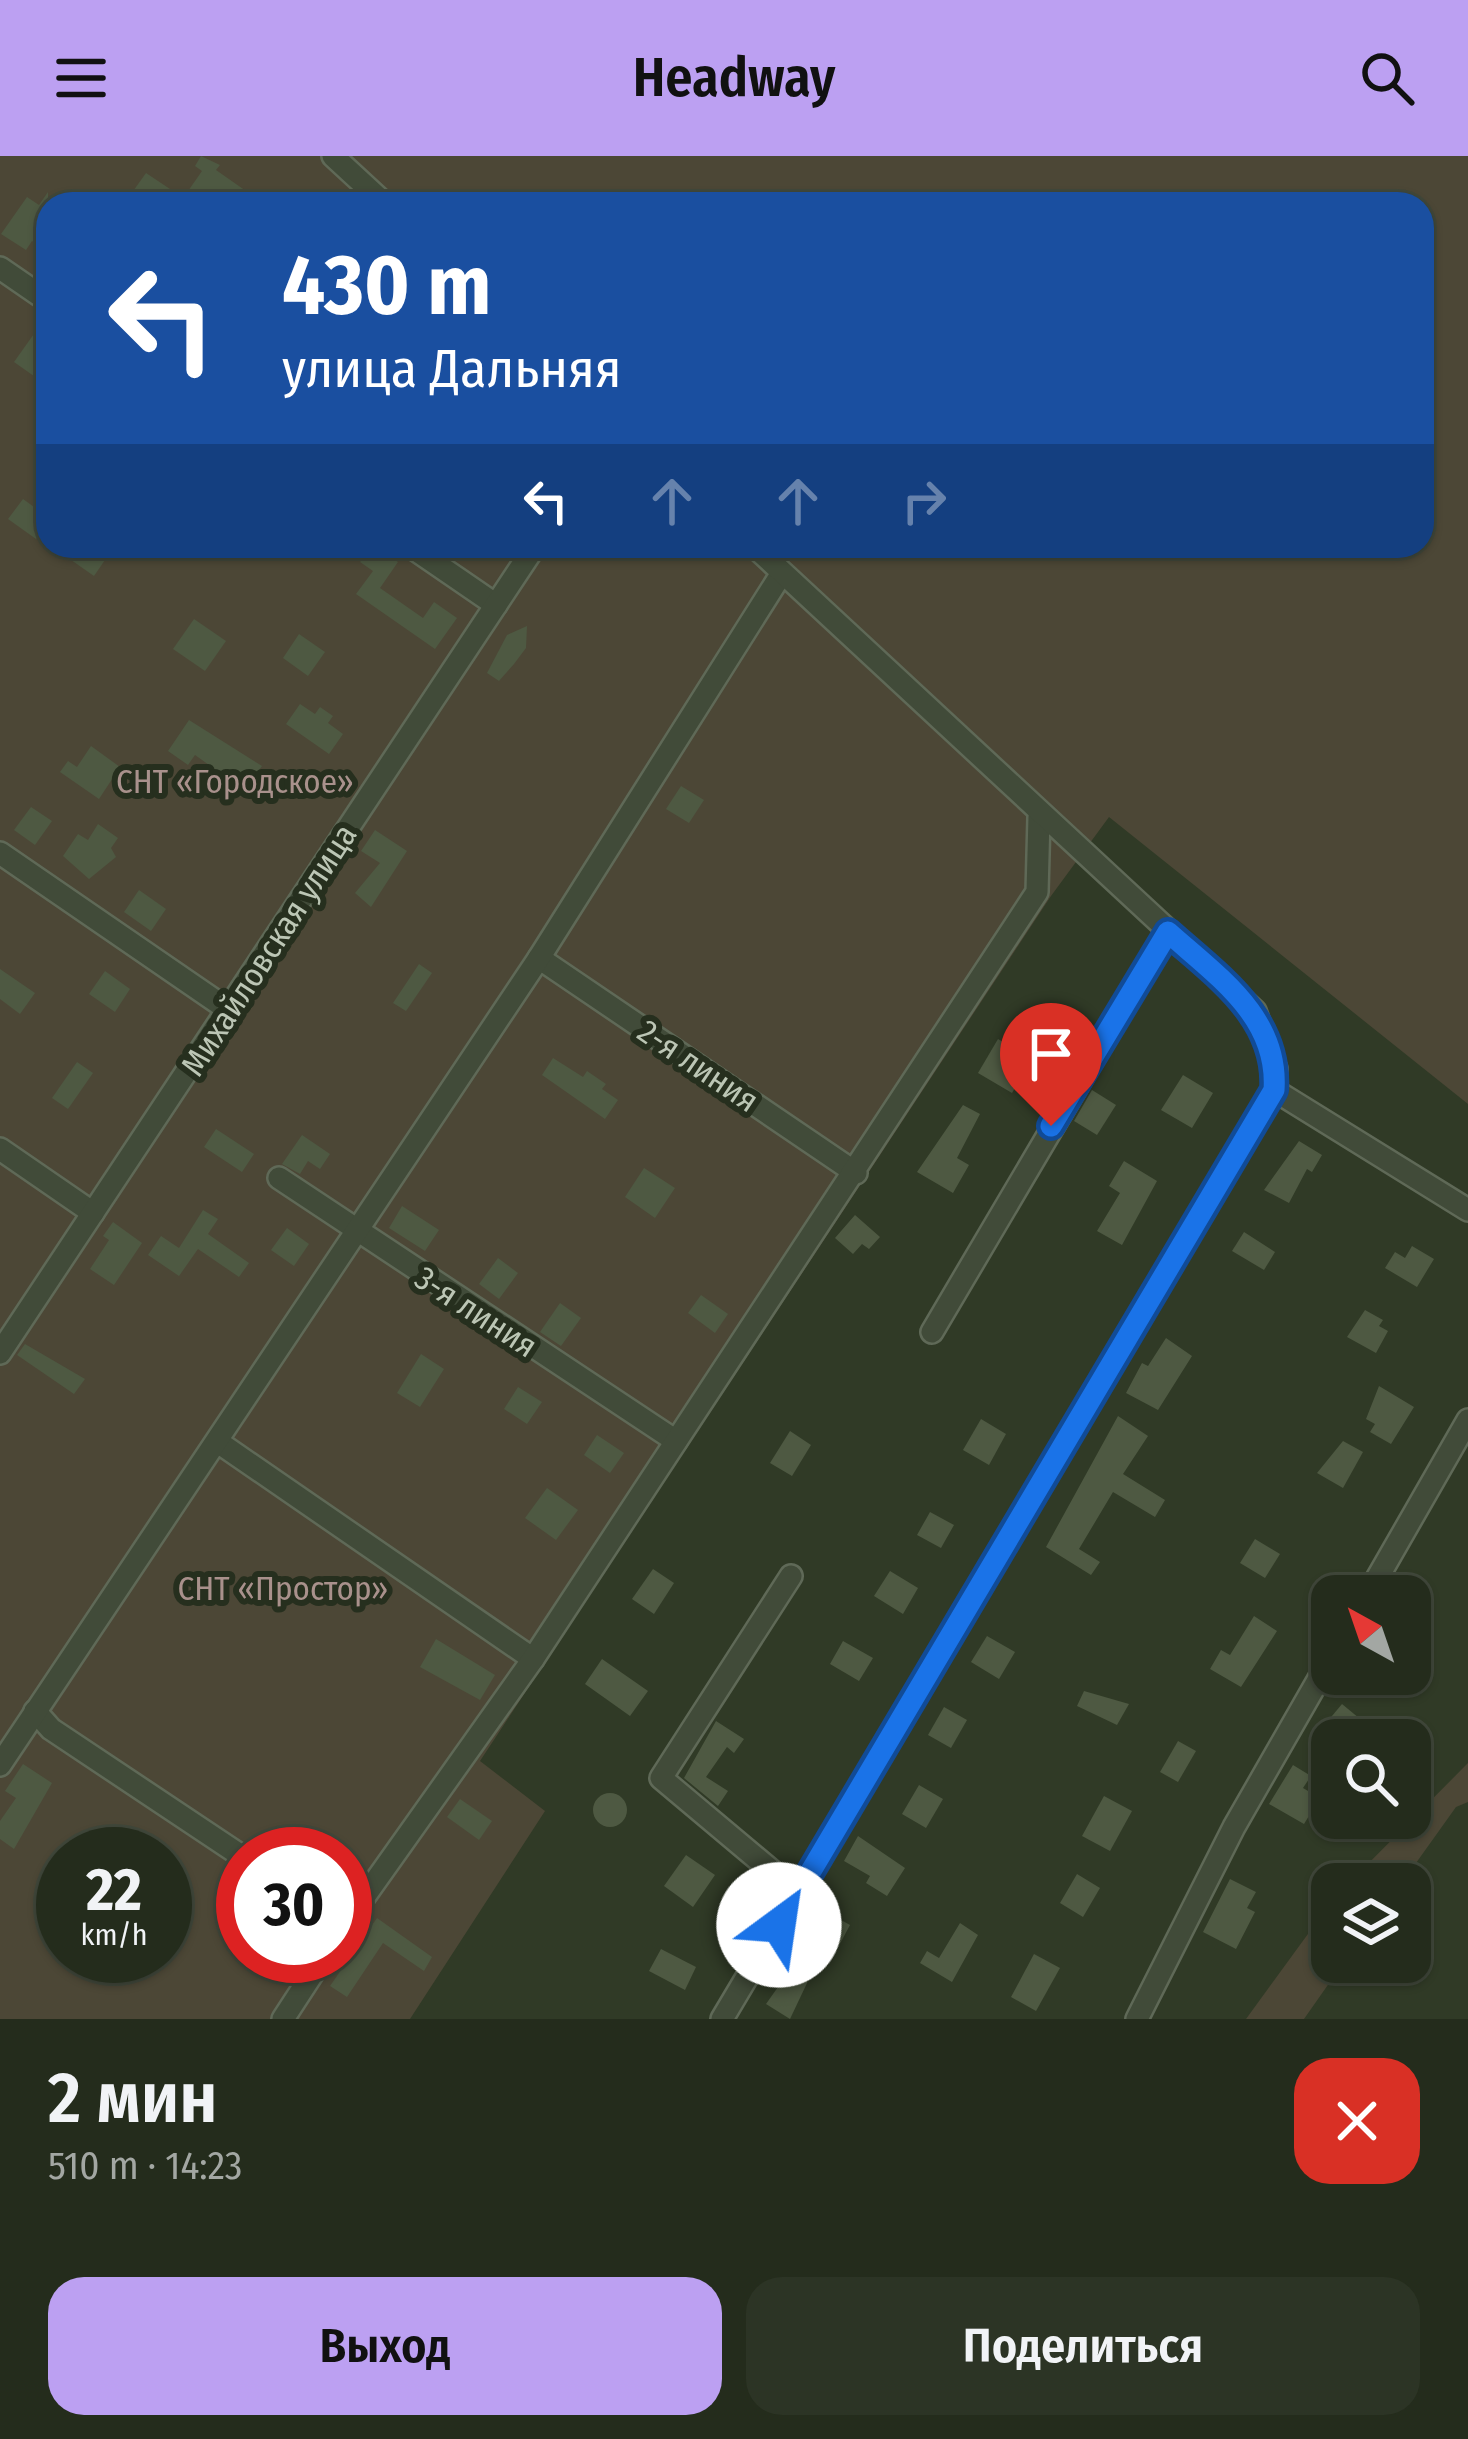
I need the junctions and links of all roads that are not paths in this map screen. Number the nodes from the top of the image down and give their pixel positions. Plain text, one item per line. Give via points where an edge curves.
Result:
1 (333, 156) edge
2 (372, 192) edge
3 (0, 268) edge
4 (36, 293) edge
5 (427, 558) edge
6 (528, 558) edge
7 (766, 558) edge
8 (782, 573) junction
9 (496, 605) junction
10 (1040, 817) junction
11 (0, 853) edge
12 (1168, 932) junction
13 (539, 958) junction
14 (230, 1011) junction
15 (1274, 1090) junction
16 (0, 1149) edge
17 (856, 1173) junction
18 (279, 1178) dead end
19 (1468, 1210) edge
20 (93, 1213) junction
21 (357, 1234) junction
22 (932, 1331) dead end
23 (0, 1353) edge
24 (1468, 1420) edge
25 (676, 1441) junction
26 (218, 1442) junction
27 (1378, 1575) edge
28 (791, 1576) dead end
29 (533, 1659) junction
30 (1311, 1693) edge
31 (34, 1711) junction
32 (0, 1765) edge
33 (216, 1839) edge
34 (372, 1886) edge
35 (798, 1893) junction
36 (306, 1983) edge
37 (283, 2019) edge
38 (722, 2019) edge
39 (1137, 2019) edge

1 - 2 street
3 - 4 street
5 - 9 street
6 - 9 street, Михайловская улица
7 - 8 street
8 - 10 street
8 - 13 street
9 - 14 street, Михайловская улица
10 - 12 street
10 - 17 street via 1037,892
11 - 14 street
12 - 15 street via 1255,1011 1276,1069
12 - 22 street
13 - 17 street, 2-я линия
13 - 21 street
14 - 20 street, Михайловская улица
15 - 19 street
15 - 35 street
16 - 20 street
17 - 25 street
18 - 21 street, 3-я линия
20 - 23 street, Михайловская улица
21 - 25 street, 3-я линия
21 - 26 street
24 - 27 street
25 - 29 street
26 - 29 street
26 - 31 street
28 - 35 street via 661,1778
29 - 34 street
30 - 39 street
31 - 32 street
31 - 33 street
35 - 38 street
36 - 37 street

